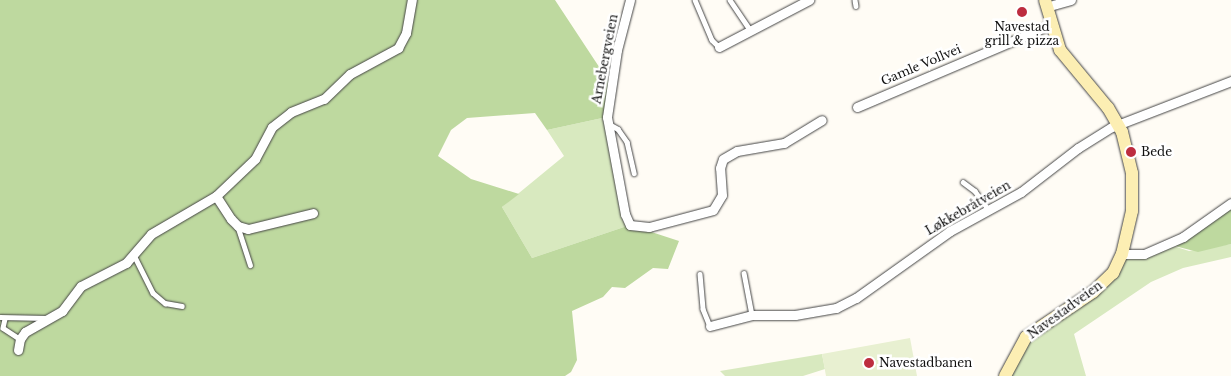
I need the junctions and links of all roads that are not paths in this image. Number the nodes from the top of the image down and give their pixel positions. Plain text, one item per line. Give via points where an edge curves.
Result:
1 (412, 0) edge
2 (630, 0) edge
3 (695, 0) edge
4 (730, 0) edge
5 (809, 0) edge
6 (855, 0) edge
7 (1071, 0) edge
8 (1045, 4) edge
9 (856, 6) dead end
10 (1050, 25) junction
11 (751, 31) junction
12 (720, 46) joint
13 (1231, 81) edge
14 (858, 107) dead end
15 (822, 120) dead end
16 (608, 124) junction
17 (1118, 125) junction
18 (634, 173) dead end
19 (963, 182) dead end
20 (216, 196) junction
21 (1231, 203) edge
22 (988, 209) junction
23 (314, 213) dead end
24 (238, 226) junction
25 (1122, 254) junction
26 (134, 255) junction
27 (250, 265) dead end
28 (744, 273) dead end
29 (700, 274) dead end
30 (182, 306) dead end
31 (752, 315) junction
32 (2, 318) edge
33 (48, 318) junction
34 (710, 326) joint
35 (20, 339) junction
36 (18, 350) dead end
37 (1005, 376) edge

1 - 20 street via 406,33 398,48 350,74 324,98 291,112 272,127 254,159
2 - 16 street, Arnebergveien via 617,50
3 - 12 lane via 712,40
4 - 11 lane
5 - 11 street
6 - 9 lane
7 - 8 street
8 - 10 street, Navestadveien
10 - 14 street, Gamle Vollvei
10 - 17 street, Navestadveien via 1060,50
11 - 12 street
13 - 17 street, Løkkebråtveien
15 - 16 street, Arnebergveien via 784,143 737,151 723,159 720,168 722,195 713,210 640,228 630,225 624,214
16 - 18 lane via 618,129 626,142
17 - 22 street, Løkkebråtveien via 1078,148 1021,192
17 - 25 street, Navestadveien via 1127,149 1133,196
19 - 22 lane
20 - 24 street
20 - 26 street via 151,234
21 - 25 street via 1183,237 1144,254
22 - 31 street, Løkkebråtveien via 915,254 856,298 836,308 795,315
23 - 24 street via 266,227 248,229
24 - 27 lane
25 - 37 street, Navestadveien via 1105,282 1026,337
26 - 30 lane via 153,293 165,303
26 - 33 street via 126,263 81,286 62,311
28 - 31 lane
29 - 34 lane via 703,309
31 - 34 street, Løkkebråtveien
32 - 33 lane
32 - 35 lane via 4,328
33 - 35 street
35 - 36 street

